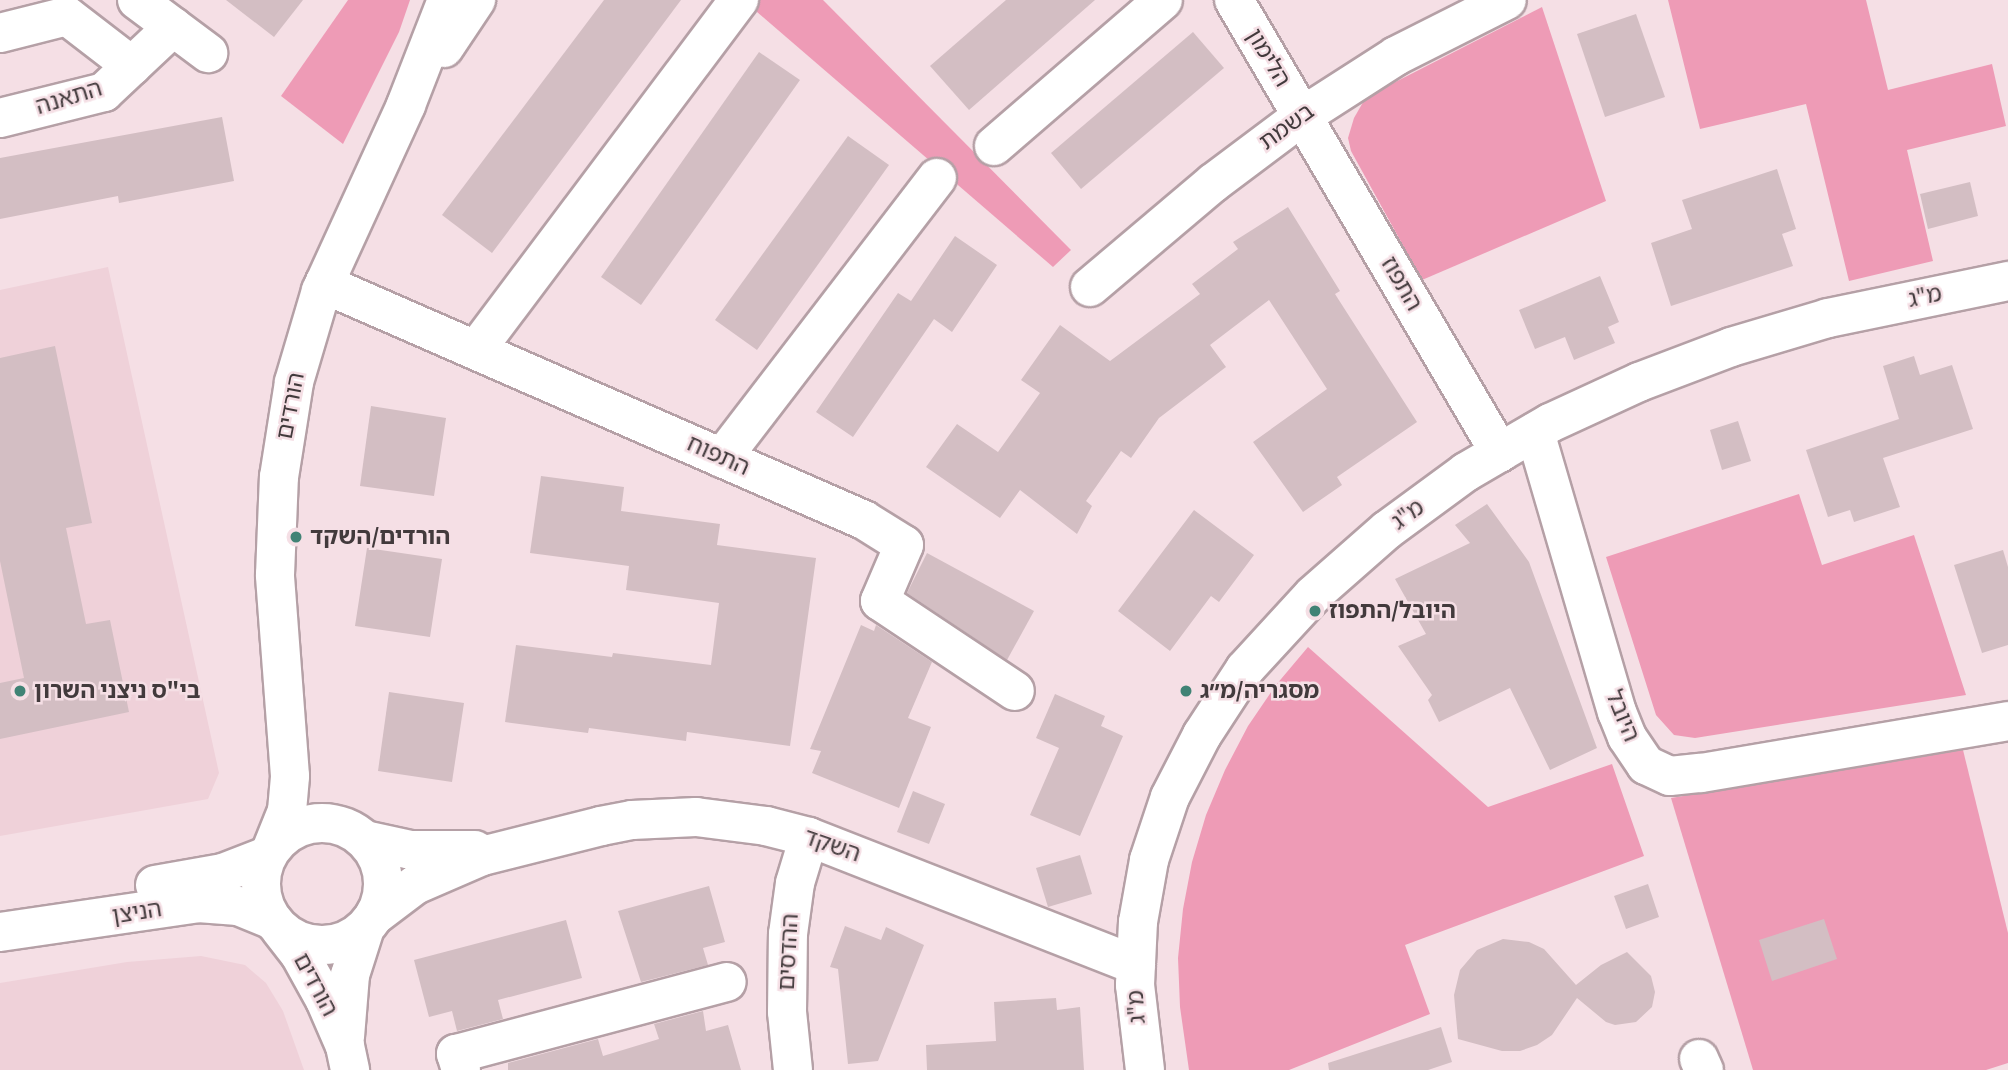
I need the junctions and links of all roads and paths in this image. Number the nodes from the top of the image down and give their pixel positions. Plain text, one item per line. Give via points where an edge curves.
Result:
1 (137, 0) edge
2 (447, 0) edge
3 (477, 0) edge
4 (739, 0) edge
5 (1163, 0) edge
6 (1234, 0) edge
7 (1507, 0) edge
8 (173, 27) junction
9 (0, 33) edge
10 (208, 53) dead end
11 (132, 66) junction
12 (406, 105) junction
13 (1303, 115) junction
14 (0, 118) edge
15 (994, 146) dead end
16 (937, 178) dead end
17 (2008, 281) edge
18 (324, 284) junction
19 (1090, 287) dead end
20 (476, 350) junction
21 (1535, 432) junction
22 (1500, 453) junction
23 (722, 458) junction
24 (1014, 691) dead end
25 (2008, 721) edge
26 (288, 728) junction
27 (353, 833) junction
28 (809, 837) junction
29 (512, 847) junction
30 (270, 852) junction
31 (0, 907) edge
32 (370, 922) junction
33 (275, 924) junction
34 (0, 932) edge
35 (1136, 965) junction
36 (727, 982) dead end
37 (348, 1058) edge
38 (461, 1070) edge
39 (793, 1070) edge
40 (1145, 1070) edge

1 - 8 street
2 - 12 street, הורדים
3 - 12 street, הורדים
4 - 20 street
5 - 15 street
6 - 13 street, הלימון
7 - 13 street, בשמת via 1396,56
8 - 10 street
8 - 11 street, התאנה
9 - 11 street, התאנה via 67,16
11 - 14 street, התאנה via 104,92
12 - 18 street, הורדים
13 - 19 street, בשמת via 1213,183
13 - 22 street, התפוז
16 - 23 street
17 - 21 street, מ"ג via 1828,318 1731,347 1639,382
18 - 20 street, התפוח
18 - 26 street, הורדים via 294,382 279,477 275,575
20 - 23 street, התפוח
21 - 22 street, מ"ג
21 - 25 street, היובל via 1617,712 1646,765 1670,776 1700,773
22 - 35 street, מ"ג via 1387,530 1313,595 1245,670 1202,735 1170,797 1149,860
23 - 24 street, התפוח via 864,520 904,545 880,601
26 - 27 street, הורדים via 309,778
26 - 30 street, הורדים via 288,799
27 - 29 street, השקד via 397,849
27 - 30 street via 322,822 303,825 286,834
27 - 32 street via 377,856 383,875 383,894
28 - 29 street, השקד via 731,820 664,818 601,825
28 - 35 street, השקד
28 - 39 street, ההדסים via 795,883 787,947
29 - 32 street, השקד via 427,878 403,892
30 - 31 street, הניצן via 223,873
30 - 33 street via 260,884
32 - 33 street via 341,942 322,945 294,939
32 - 37 street, הורדים via 355,952 348,987
33 - 34 street, הניצן via 238,906 198,903
33 - 37 street, הורדים via 312,976
35 - 40 street, מ"ג
36 - 38 street via 456,1054

